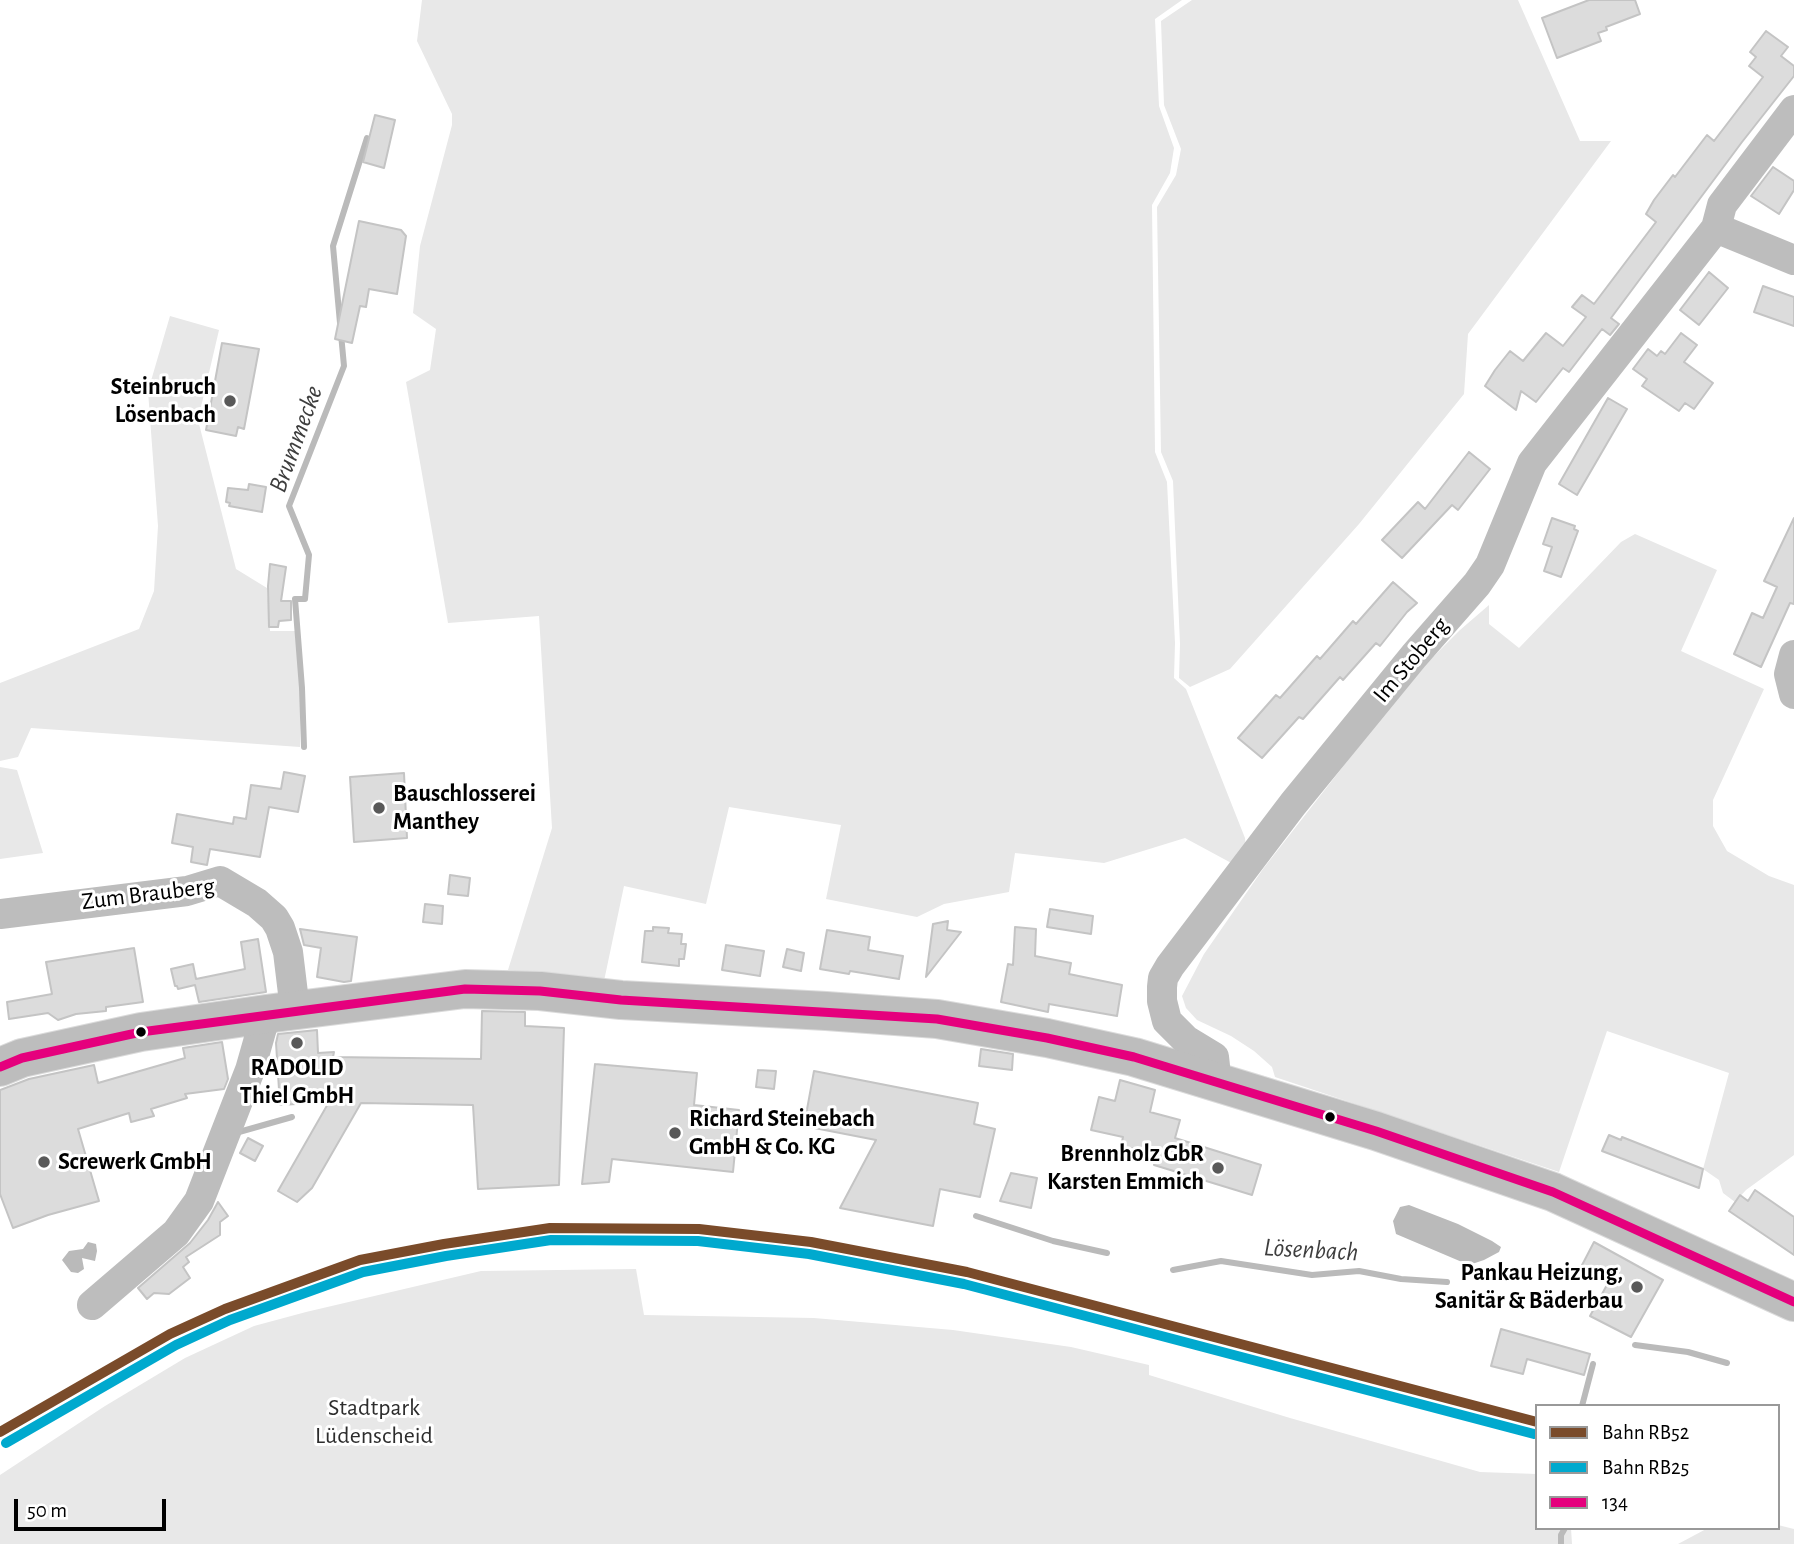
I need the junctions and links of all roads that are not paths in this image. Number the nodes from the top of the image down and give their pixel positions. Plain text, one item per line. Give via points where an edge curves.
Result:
1 (1794, 110) edge
2 (1716, 228) junction
3 (1794, 260) edge
4 (1794, 656) edge
5 (1794, 694) edge
6 (0, 914) edge
7 (281, 1012) junction
8 (0, 1067) edge
9 (1212, 1082) junction
10 (1794, 1302) edge
11 (92, 1305) dead end

1 - 2 street, Im Stoberg via 1722,205
2 - 3 street
2 - 9 street, Im Stoberg via 1532,463 1490,565 1477,584 1293,804 1170,966 1162,987 1167,1021 1186,1040 1214,1057
4 - 5 street via 1789,674
6 - 7 street, Zum Brauberg via 187,891 220,881 257,903 280,928 288,952
7 - 8 main road via 141,1032
7 - 9 main road via 465,989 925,1018 1047,1038
7 - 11 street via 250,1070 199,1201 176,1233
9 - 10 main road via 1376,1131 1553,1192

